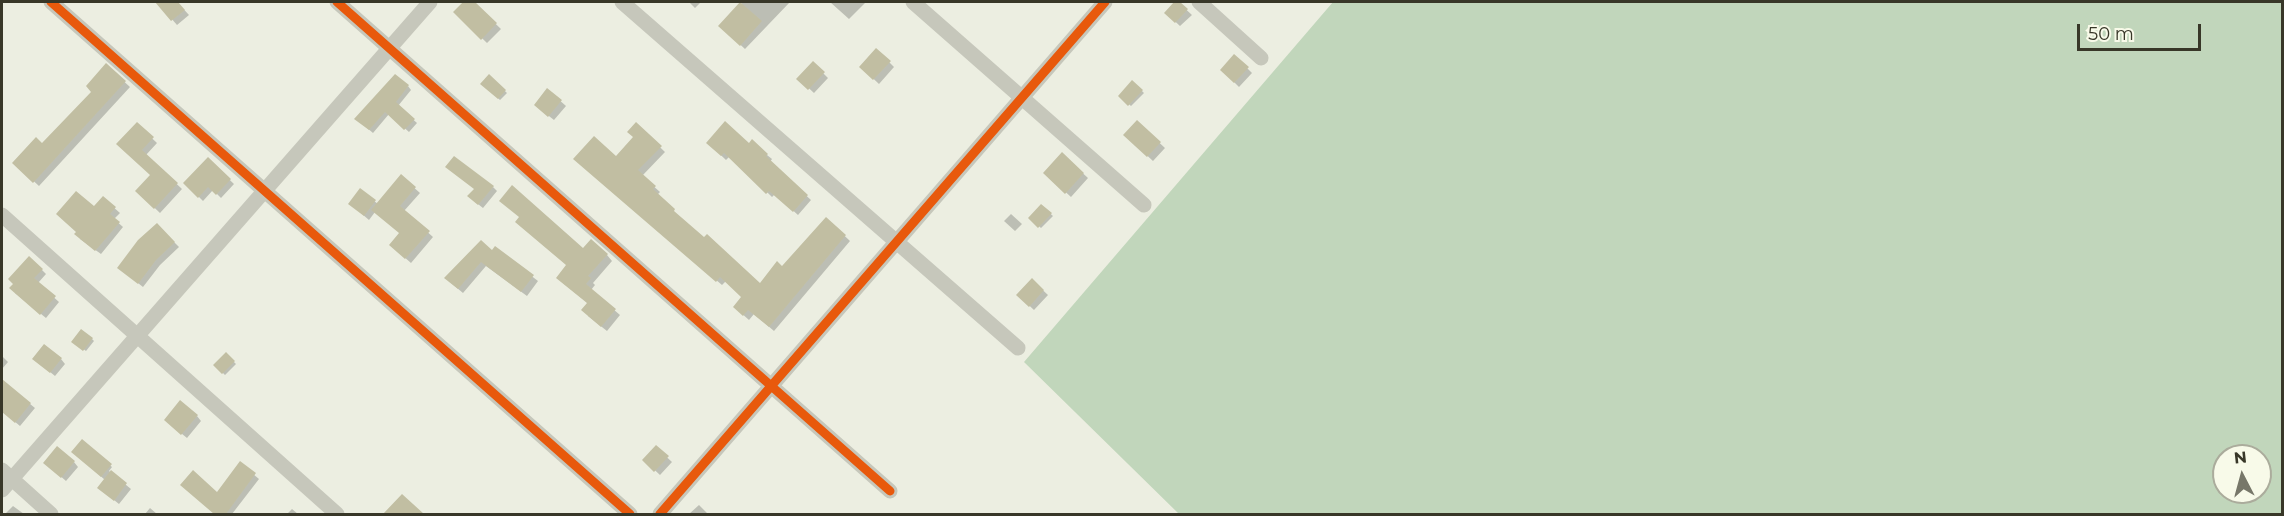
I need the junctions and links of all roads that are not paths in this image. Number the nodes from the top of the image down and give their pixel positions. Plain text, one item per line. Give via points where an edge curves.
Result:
1 (51, 2) edge
2 (337, 2) edge
3 (430, 2) edge
4 (622, 2) edge
5 (913, 2) edge
6 (1106, 2) edge
7 (1199, 2) edge
8 (390, 48) junction
9 (1261, 57) dead end
10 (1022, 97) junction
11 (264, 191) junction
12 (1144, 205) dead end
13 (2, 215) edge
14 (897, 242) junction
15 (136, 336) junction
16 (1018, 348) dead end
17 (771, 386) junction
18 (5, 479) edge
19 (890, 491) dead end
20 (51, 514) edge
21 (337, 514) edge
22 (630, 514) edge
23 (660, 514) edge

1 - 11 street
2 - 8 street
3 - 8 street
4 - 14 street
5 - 10 street
6 - 10 street
7 - 9 street
8 - 11 street
8 - 17 street
10 - 12 street
10 - 14 street
11 - 15 street
11 - 22 street
13 - 15 street
14 - 16 street
14 - 17 street
15 - 18 street
15 - 21 street
17 - 19 street
17 - 23 street
18 - 20 street

